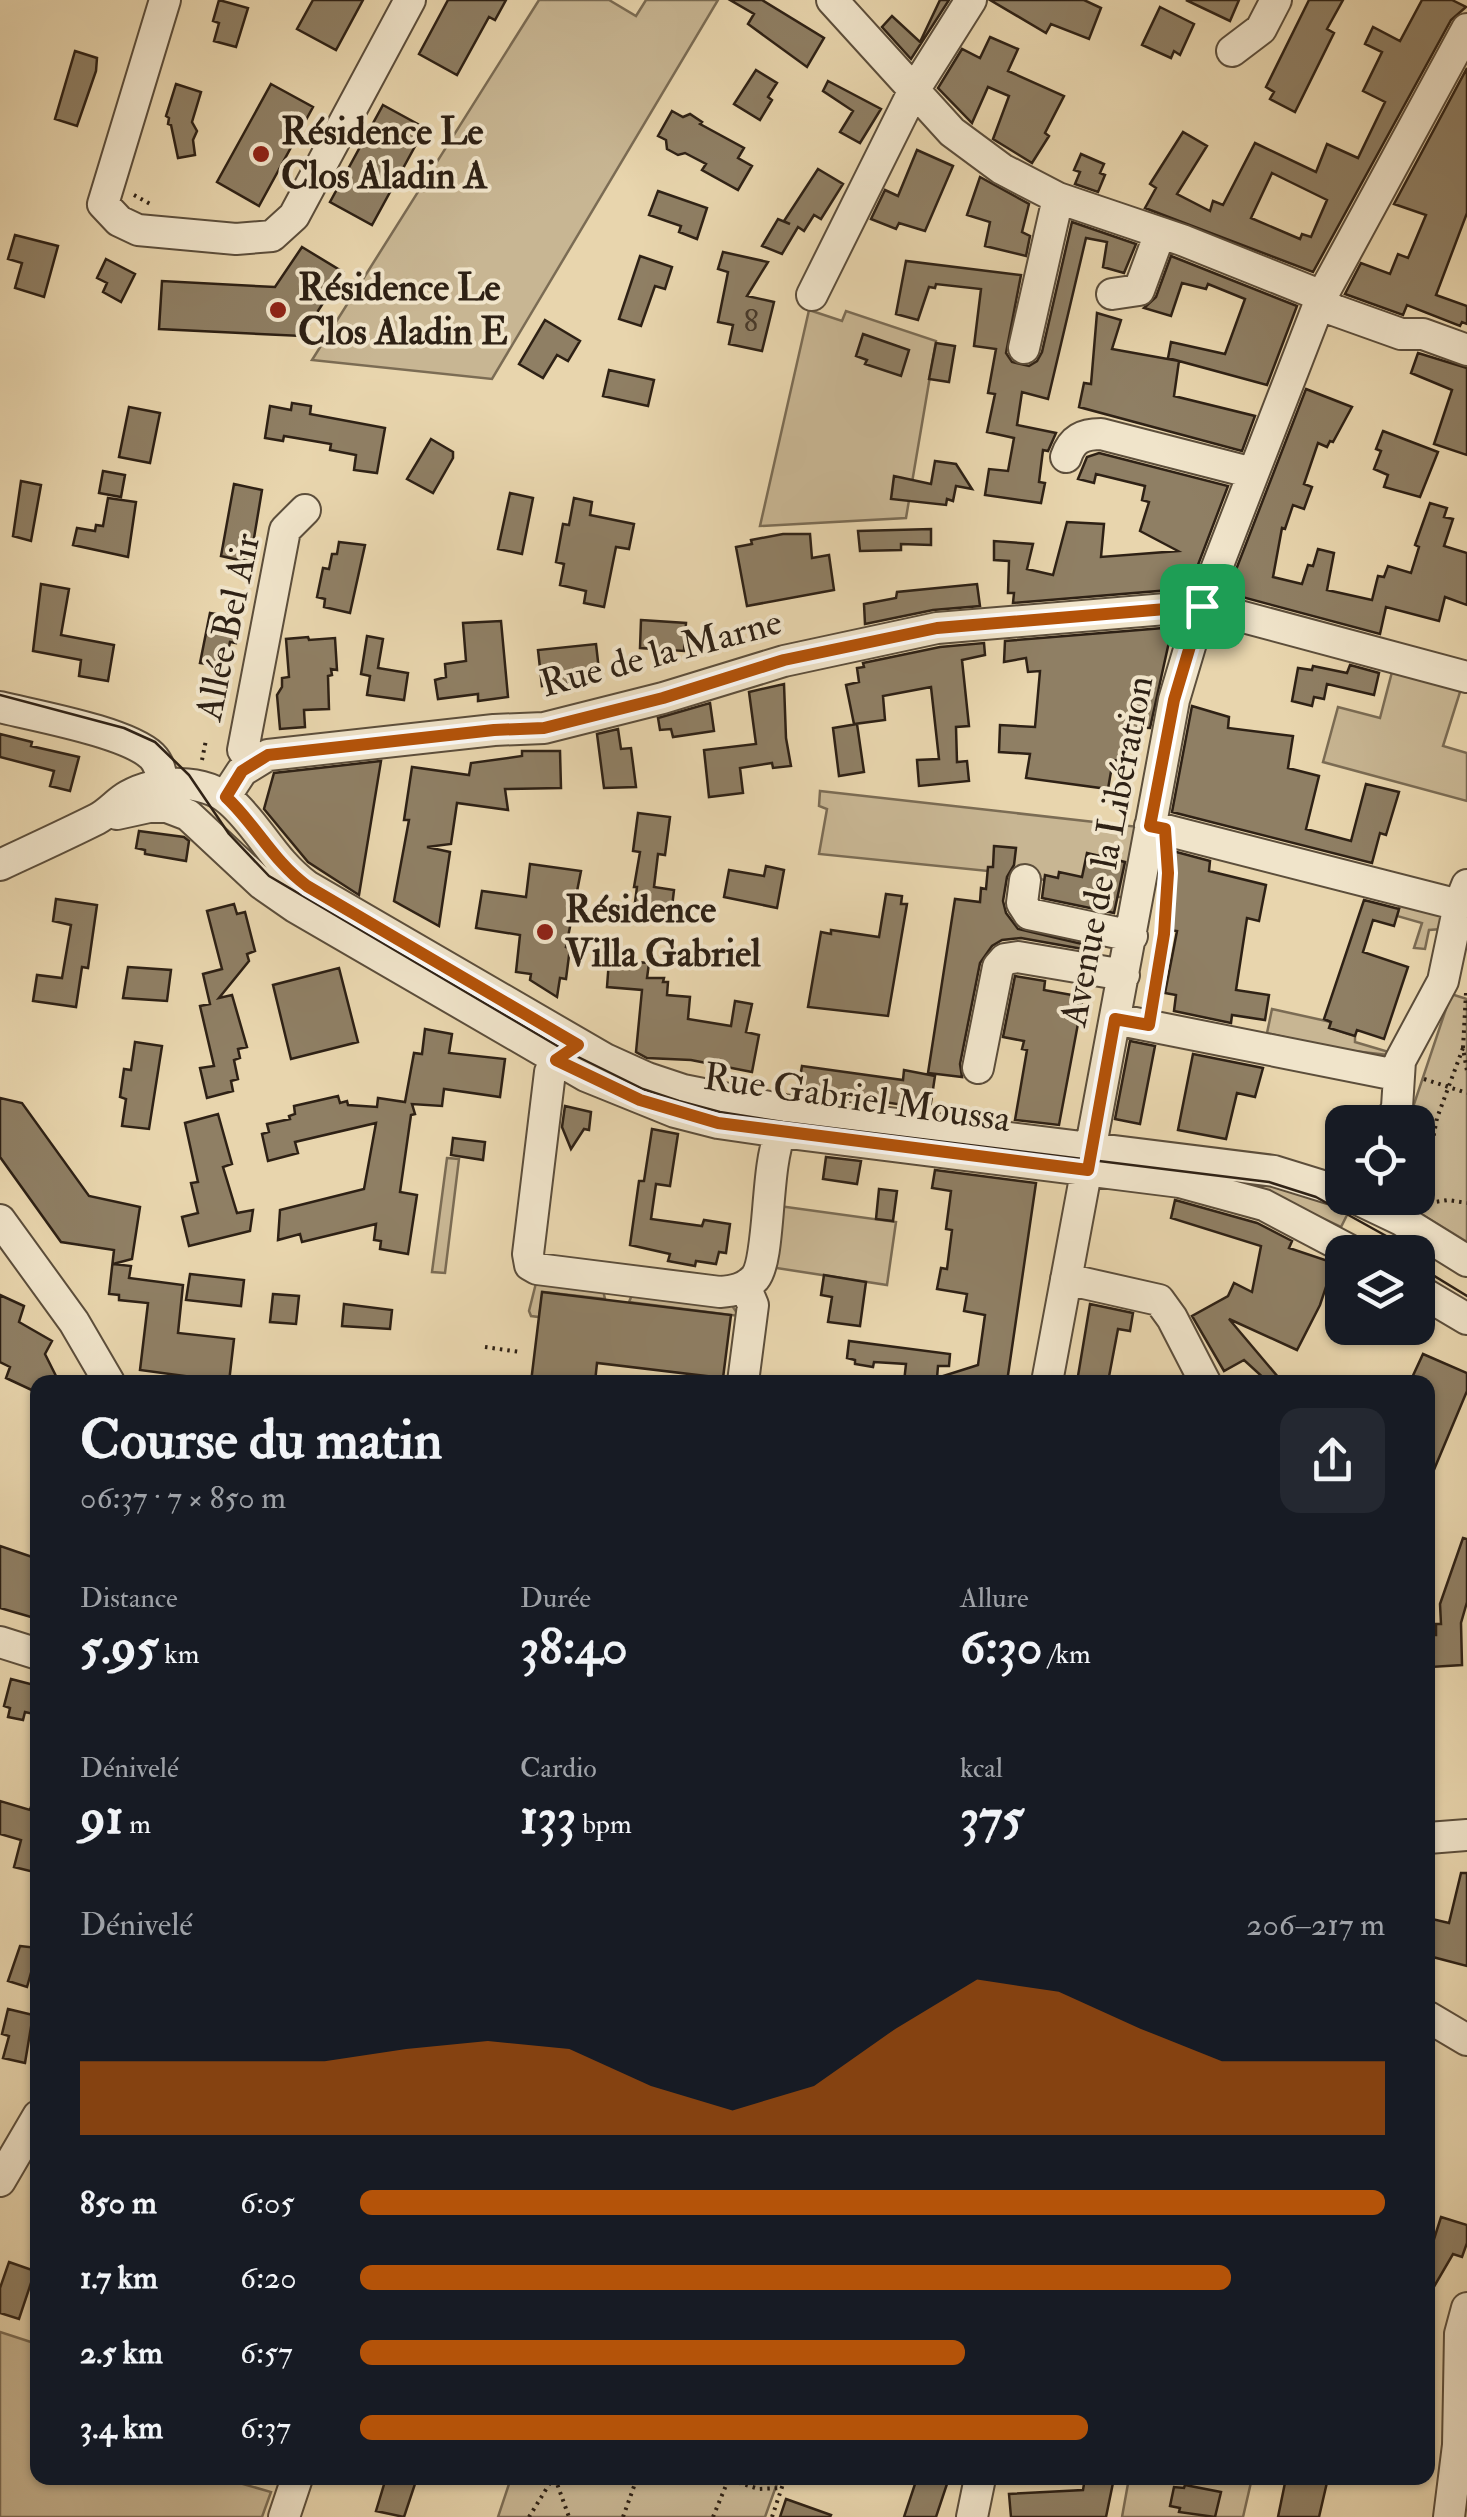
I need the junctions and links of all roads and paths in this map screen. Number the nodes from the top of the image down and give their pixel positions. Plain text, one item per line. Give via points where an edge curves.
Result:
1 (165, 0) edge
2 (410, 0) edge
3 (832, 0) edge
4 (971, 0) edge
5 (1276, 0) edge
6 (1467, 29) edge
7 (1232, 51) dead end
8 (914, 92) junction
9 (115, 163) junction
10 (1058, 198) junction
11 (165, 210) dead end
12 (1160, 232) junction
13 (1112, 294) dead end
14 (812, 295) dead end
15 (1322, 296) junction
16 (1024, 348) dead end
17 (1467, 350) edge
18 (1066, 457) dead end
19 (1253, 474) junction
20 (305, 510) dead end
21 (1202, 606) junction
22 (1467, 677) edge
23 (0, 707) edge
24 (206, 740) dead end
25 (252, 762) junction
26 (200, 764) dead end
27 (163, 785) junction
28 (226, 797) junction
29 (104, 816) junction
30 (1150, 826) junction
31 (0, 865) edge
32 (1025, 880) dead end
33 (1166, 888) dead end
34 (1463, 894) edge
35 (1132, 936) junction
36 (1124, 975) junction
37 (1459, 986) edge
38 (1115, 1019) junction
39 (1149, 1025) junction
40 (1464, 1048) junction
41 (567, 1052) junction
42 (978, 1068) dead end
43 (1467, 1071) edge
44 (1398, 1072) junction
45 (1447, 1086) junction
46 (1467, 1093) edge
47 (1397, 1105) edge
48 (781, 1132) junction
49 (1089, 1159) junction
50 (1325, 1188) edge
51 (1467, 1203) edge
52 (1386, 1215) edge
53 (0, 1220) edge
54 (1325, 1236) edge
55 (1467, 1261) edge
56 (1066, 1279) junction
57 (745, 1286) junction
58 (1435, 1300) edge
59 (1467, 1319) edge
60 (485, 1347) dead end
61 (520, 1352) dead end
62 (106, 1375) edge
63 (744, 1375) edge
64 (1048, 1375) edge
65 (1202, 1375) edge
66 (0, 1642) edge
67 (30, 1651) edge
68 (1467, 1835) edge
69 (1435, 1837) edge
70 (1435, 2021) edge
71 (1467, 2040) edge
72 (30, 2130) edge
73 (0, 2181) edge
74 (1467, 2308) edge
75 (1435, 2444) edge
76 (1463, 2446) edge
77 (295, 2485) edge
78 (550, 2485) edge
79 (557, 2485) edge
80 (634, 2485) edge
81 (724, 2485) edge
82 (747, 2485) edge
83 (782, 2485) edge
84 (979, 2485) edge
85 (781, 2488) junction
86 (284, 2517) edge
87 (529, 2517) edge
88 (568, 2517) edge
89 (623, 2517) edge
90 (713, 2517) edge
91 (772, 2517) edge
92 (972, 2517) edge
93 (1449, 2517) edge

1 - 9 street
2 - 9 street via 289,223 272,236 138,230 103,204
3 - 8 street
4 - 8 street
5 - 7 street via 1260,29
6 - 15 street, Avenue de la Libération
8 - 10 street via 952,132 1002,169
8 - 14 street
9 - 11 path via 133,193
10 - 12 street
10 - 16 street
12 - 13 street via 1139,290
12 - 15 street
15 - 17 street via 1332,309
15 - 19 street, Avenue de la Libération
18 - 19 street via 1077,439 1101,434
19 - 21 street, Avenue de la Libération
20 - 25 street, Allée Bel Air via 286,530 242,750
21 - 22 street, Rue de la Marne
21 - 25 street, Rue de la Marne via 937,628 784,660 544,728 287,752
21 - 30 street, Avenue de la Libération via 1174,700
23 - 27 street via 142,748 159,764
24 - 26 path
25 - 28 street
27 - 28 street via 198,786
27 - 29 street via 125,797
28 - 41 street, Rue Gabriel Moussa via 307,886
29 - 31 street
29 - 41 street, Rue Gabriel Moussa via 149,807 188,814 270,890
30 - 34 street
30 - 35 street, Avenue de la Libération
32 - 35 street via 1022,902 1029,914
33 - 39 path
34 - 37 street
35 - 36 street, Avenue de la Libération
36 - 38 street, Avenue de la Libération
36 - 42 street via 1005,959
37 - 40 path
37 - 44 street
38 - 39 street
38 - 49 street, Avenue de la Libération
39 - 44 street
40 - 43 path
40 - 45 path
41 - 48 street, Rue Gabriel Moussa via 640,1100 718,1123
41 - 49 street, Rue Gabriel Moussa via 722,1100
41 - 57 street via 550,1072 530,1266 720,1292
44 - 45 path
44 - 47 street
45 - 46 path
45 - 51 path via 1420,1204
48 - 49 street, Rue Gabriel Moussa
48 - 57 street via 760,1270
49 - 50 street via 1274,1171
49 - 54 street via 1246,1198
49 - 56 street, Avenue de la Libération
52 - 55 street
53 - 62 street
56 - 64 street, Avenue de la Libération
56 - 65 street via 1159,1300
57 - 63 street via 752,1305
58 - 59 street
60 - 61 path
66 - 67 street
68 - 69 street
70 - 71 street
72 - 73 street
74 - 76 street via 1460,2334
75 - 76 street
76 - 93 street
77 - 86 street
78 - 87 path
79 - 88 path
80 - 89 path
81 - 90 path
82 - 85 path
83 - 85 path
84 - 92 street
85 - 91 path

